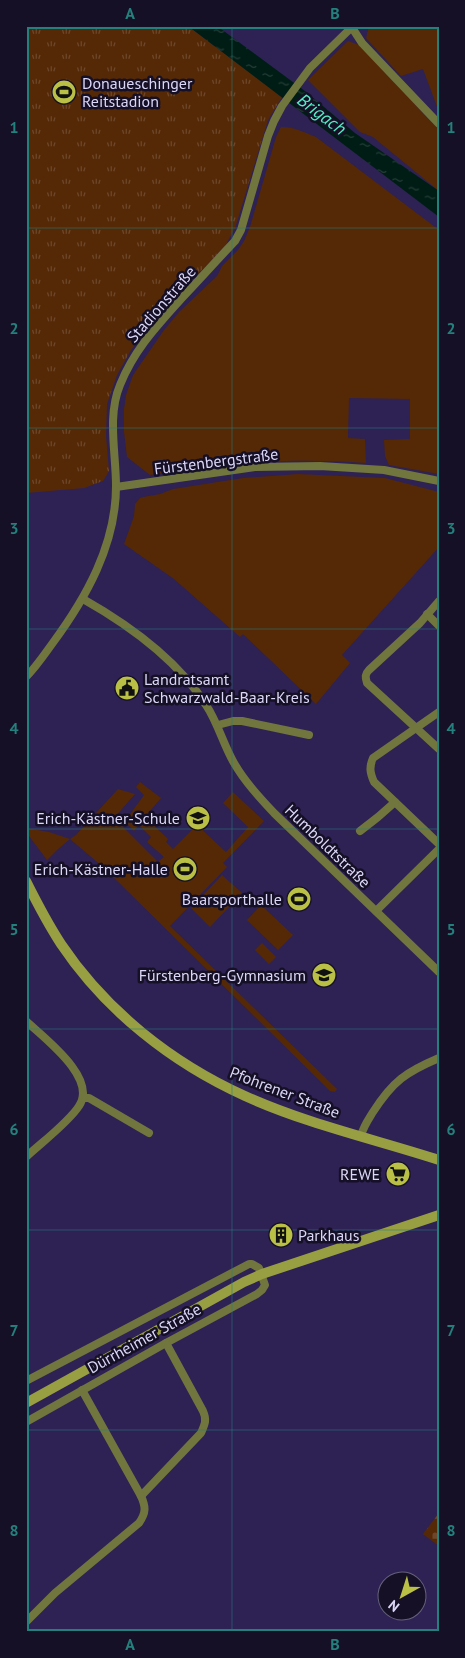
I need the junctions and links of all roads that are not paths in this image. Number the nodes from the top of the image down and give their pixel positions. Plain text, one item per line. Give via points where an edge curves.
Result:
1 (352, 26) edge
2 (439, 124) edge
3 (439, 481) edge
4 (116, 487) junction
5 (83, 599) junction
6 (439, 601) edge
7 (427, 614) junction
8 (439, 626) edge
9 (26, 677) edge
10 (439, 712) edge
11 (218, 726) junction
12 (417, 728) junction
13 (309, 735) dead end
14 (439, 749) edge
15 (395, 802) junction
16 (360, 830) dead end
17 (439, 844) edge
18 (439, 850) edge
19 (26, 881) edge
20 (376, 911) junction
21 (439, 972) edge
22 (26, 1021) edge
23 (439, 1058) edge
24 (83, 1098) junction
25 (149, 1133) dead end
26 (361, 1136) junction
27 (26, 1156) edge
28 (439, 1160) edge
29 (439, 1215) edge
30 (262, 1274) junction
31 (166, 1343) junction
32 (26, 1381) edge
33 (82, 1390) junction
34 (26, 1403) edge
35 (26, 1422) edge
36 (141, 1496) junction
37 (26, 1622) edge

1 - 2 street via 362,43
1 - 4 street, Stadionstraße via 304,75 274,120 235,241 145,339 130,364 114,405
3 - 4 street, Fürstenbergstraße via 384,470 320,466 255,467
4 - 5 street, Stadionstraße via 110,535
5 - 9 street, Stadionstraße via 62,632
5 - 11 street, Humboldtstraße via 134,632 185,677
6 - 7 street
7 - 8 street
7 - 12 street via 366,673 365,678
10 - 12 street
11 - 13 street via 242,721
11 - 20 street, Humboldtstraße via 234,764 255,792
12 - 14 street
12 - 15 street via 373,758 370,765 374,782
15 - 16 street
15 - 17 street
18 - 20 street
19 - 26 main road, Pfohrener Straße via 44,916 82,973 154,1042 245,1096
20 - 21 street, Humboldtstraße
22 - 24 street via 72,1065 81,1082
23 - 26 street via 415,1068 398,1080 376,1107
24 - 25 street via 89,1098
24 - 27 street via 72,1115
26 - 28 main road, Pfohrener Straße
29 - 30 main road, Dürrheimer Straße
30 - 31 street, Dürrheimer Straße via 265,1285 257,1294
30 - 32 street, Dürrheimer Straße via 259,1268 248,1264
30 - 34 main road, Dürrheimer Straße
31 - 33 street, Dürrheimer Straße
31 - 36 street via 203,1411 206,1424
33 - 35 street, Dürrheimer Straße
33 - 36 street
36 - 37 street via 146,1506 145,1515 139,1523 54,1592

